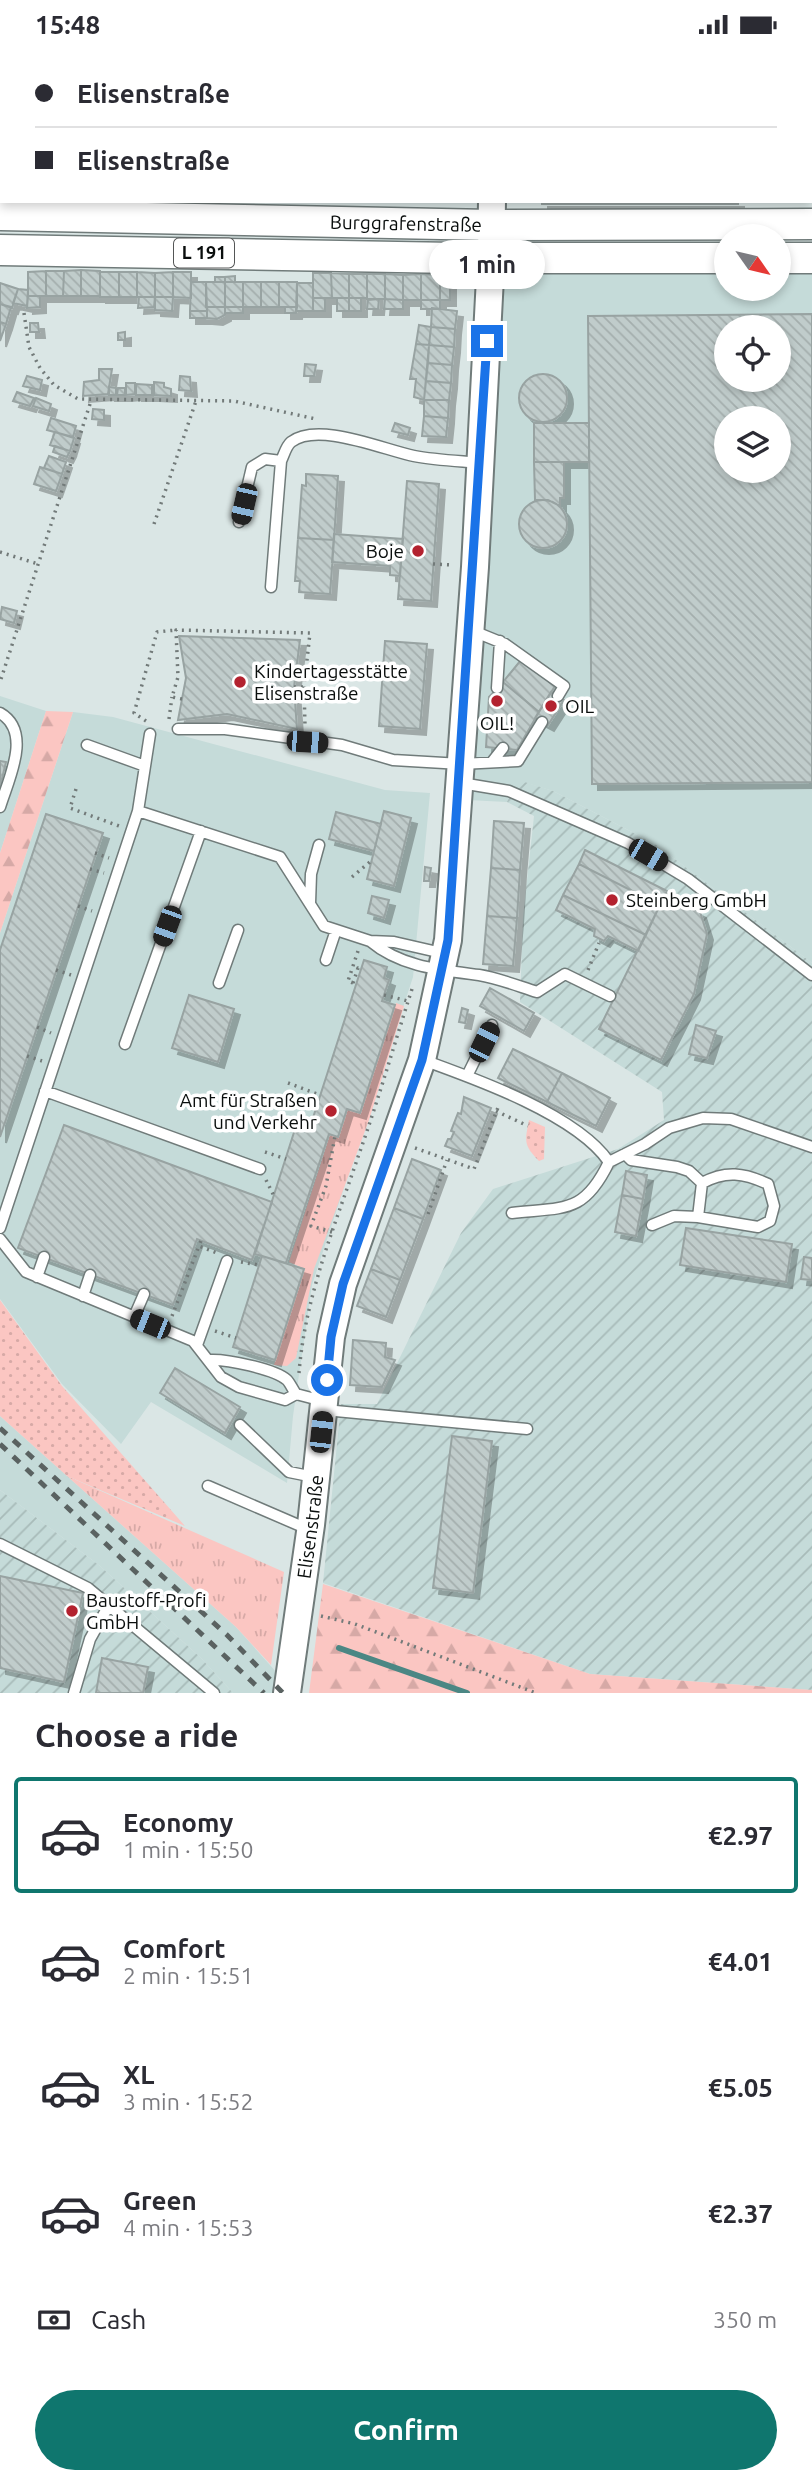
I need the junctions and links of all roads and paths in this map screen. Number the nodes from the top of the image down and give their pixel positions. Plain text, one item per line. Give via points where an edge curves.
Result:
1 (48, 209) edge
2 (491, 213) edge
3 (0, 215) edge
4 (812, 225) edge
5 (0, 250) edge
6 (491, 258) junction
7 (714, 258) edge
8 (791, 258) edge
9 (812, 258) edge
10 (24, 313) dead end
11 (91, 400) junction
12 (195, 401) junction
13 (324, 421) dead end
14 (281, 461) junction
15 (480, 463) junction
16 (239, 522) dead end
17 (154, 524) dead end
18 (0, 552) edge
19 (38, 564) junction
20 (271, 587) dead end
21 (176, 630) junction
22 (210, 630) junction
23 (240, 630) junction
24 (470, 630) junction
25 (273, 631) junction
26 (209, 639) dead end
27 (240, 639) dead end
28 (272, 639) dead end
29 (500, 641) junction
30 (183, 657) dead end
31 (176, 658) junction
32 (297, 662) dead end
33 (306, 663) junction
34 (178, 677) junction
35 (186, 678) dead end
36 (1, 679) edge
37 (293, 687) dead end
38 (304, 687) junction
39 (497, 688) dead end
40 (558, 696) dead end
41 (182, 699) dead end
42 (296, 709) dead end
43 (304, 709) junction
44 (0, 713) edge
45 (542, 722) dead end
46 (155, 724) dead end
47 (178, 729) dead end
48 (150, 734) dead end
49 (307, 742) junction
50 (87, 745) dead end
51 (498, 748) dead end
52 (492, 762) junction
53 (145, 766) junction
54 (460, 773) junction
55 (76, 789) dead end
56 (0, 807) edge
57 (138, 811) junction
58 (106, 822) dead end
59 (201, 831) junction
60 (319, 845) dead end
61 (371, 861) dead end
62 (352, 877) dead end
63 (310, 903) junction
64 (238, 930) dead end
65 (336, 930) junction
66 (366, 940) junction
67 (599, 943) dead end
68 (326, 960) dead end
69 (445, 963) junction
70 (361, 969) dead end
71 (812, 975) edge
72 (584, 982) junction
73 (219, 983) dead end
74 (384, 995) dead end
75 (610, 996) dead end
76 (408, 1001) dead end
77 (492, 1025) dead end
78 (125, 1044) dead end
79 (422, 1060) junction
80 (467, 1076) junction
81 (288, 1083) dead end
82 (46, 1091) junction
83 (503, 1093) junction
84 (320, 1095) dead end
85 (496, 1111) junction
86 (528, 1126) dead end
87 (335, 1136) dead end
88 (412, 1147) dead end
89 (812, 1147) edge
90 (265, 1152) dead end
91 (625, 1154) junction
92 (286, 1159) dead end
93 (447, 1160) junction
94 (609, 1162) junction
95 (260, 1169) dead end
96 (702, 1183) junction
97 (512, 1213) dead end
98 (428, 1214) dead end
99 (698, 1217) junction
100 (652, 1225) dead end
101 (0, 1228) edge
102 (332, 1232) dead end
103 (0, 1239) edge
104 (199, 1246) dead end
105 (44, 1257) dead end
106 (227, 1261) dead end
107 (90, 1275) dead end
108 (37, 1277) junction
109 (144, 1294) dead end
110 (83, 1296) junction
111 (135, 1317) junction
112 (204, 1328) junction
113 (166, 1330) junction
114 (236, 1338) dead end
115 (197, 1345) junction
116 (211, 1360) junction
117 (296, 1394) junction
118 (324, 1405) junction
119 (240, 1425) dead end
120 (527, 1429) dead end
121 (317, 1477) junction
122 (208, 1486) dead end
123 (310, 1530) junction
124 (0, 1543) edge
125 (109, 1605) junction
126 (299, 1613) junction
127 (74, 1693) edge
128 (214, 1693) edge
129 (287, 1693) edge
130 (536, 1693) edge

1 - 2 main road, Burggrafenstraße / L 191
1 - 3 main road, Burggrafenstraße / L 191
2 - 4 main road, Burggrafenstraße / L 191
2 - 6 street, Elisenstraße
5 - 6 main road, Burggrafenstraße / L 191
6 - 7 main road, Burggrafenstraße / L 191
6 - 15 street, Elisenstraße
8 - 9 main road
10 - 11 path via 29,347 40,368 67,394
11 - 12 path
11 - 19 path
12 - 13 path via 234,401
12 - 17 path
14 - 15 lane via 289,444 316,435 342,437 415,457
14 - 16 lane via 265,459 252,467
14 - 20 lane
15 - 24 street, Elisenstraße
18 - 19 path
19 - 36 path
21 - 22 path
21 - 31 path
21 - 46 path via 157,632 134,713
22 - 23 path
22 - 26 path
23 - 25 path
23 - 27 path
24 - 29 lane
24 - 54 street, Elisenstraße
25 - 28 path
25 - 33 path via 310,633
29 - 39 lane
29 - 40 lane via 564,686
30 - 31 path
31 - 34 path
32 - 33 path
33 - 38 path
34 - 35 path
34 - 41 path via 172,697
37 - 38 path
38 - 43 path
42 - 43 path
43 - 49 path
44 - 56 lane via 17,736 17,748
45 - 52 lane via 518,761
47 - 49 lane via 225,729
48 - 53 lane
49 - 54 lane via 342,744
50 - 53 lane
51 - 52 lane
52 - 54 lane
53 - 57 lane
54 - 69 street, Elisenstraße
54 - 71 lane via 628,843 688,879
55 - 58 path via 70,808
57 - 59 lane
57 - 82 lane
59 - 63 lane via 280,857
59 - 78 lane
60 - 63 lane
61 - 62 path
63 - 65 lane via 324,926
64 - 73 lane
65 - 66 lane
65 - 68 lane
66 - 69 lane via 394,942
66 - 69 lane via 390,956
66 - 70 path via 348,981 353,982
67 - 72 path
69 - 72 lane via 537,992 565,974
69 - 79 street, Elisenstraße
72 - 75 lane
74 - 76 path
77 - 80 lane
79 - 80 lane
79 - 118 street, Elisenstraße via 397,1117 343,1284 331,1337
80 - 83 lane
81 - 84 path
82 - 95 lane
82 - 101 lane
83 - 85 path
83 - 94 lane via 579,1131
85 - 86 path
85 - 93 path via 474,1169
87 - 102 path via 326,1186 311,1226
88 - 93 path
89 - 91 lane via 731,1119 703,1118 669,1128
90 - 92 path
91 - 94 lane
91 - 96 lane via 631,1160 689,1171
93 - 98 path
94 - 97 lane via 596,1188 579,1203
96 - 99 lane
96 - 99 lane via 719,1174 747,1174 768,1184 774,1206 770,1221 758,1227
99 - 100 lane via 674,1216
103 - 108 lane via 26,1272
104 - 113 path
105 - 108 lane
106 - 112 lane
107 - 110 lane
108 - 110 lane
109 - 111 lane
110 - 111 lane
111 - 113 lane
112 - 114 path
112 - 115 lane
113 - 115 lane
115 - 116 lane
116 - 117 lane via 224,1359 286,1379
116 - 117 lane via 221,1377 239,1387 285,1400
117 - 118 lane
118 - 120 lane
118 - 121 street, Elisenstraße
119 - 121 lane via 289,1472
121 - 123 street, Elisenstraße
122 - 123 lane
123 - 126 street, Elisenstraße
124 - 125 lane via 88,1588
125 - 127 lane via 90,1639
125 - 128 lane
126 - 129 street, Elisenstraße
126 - 130 path via 355,1624

